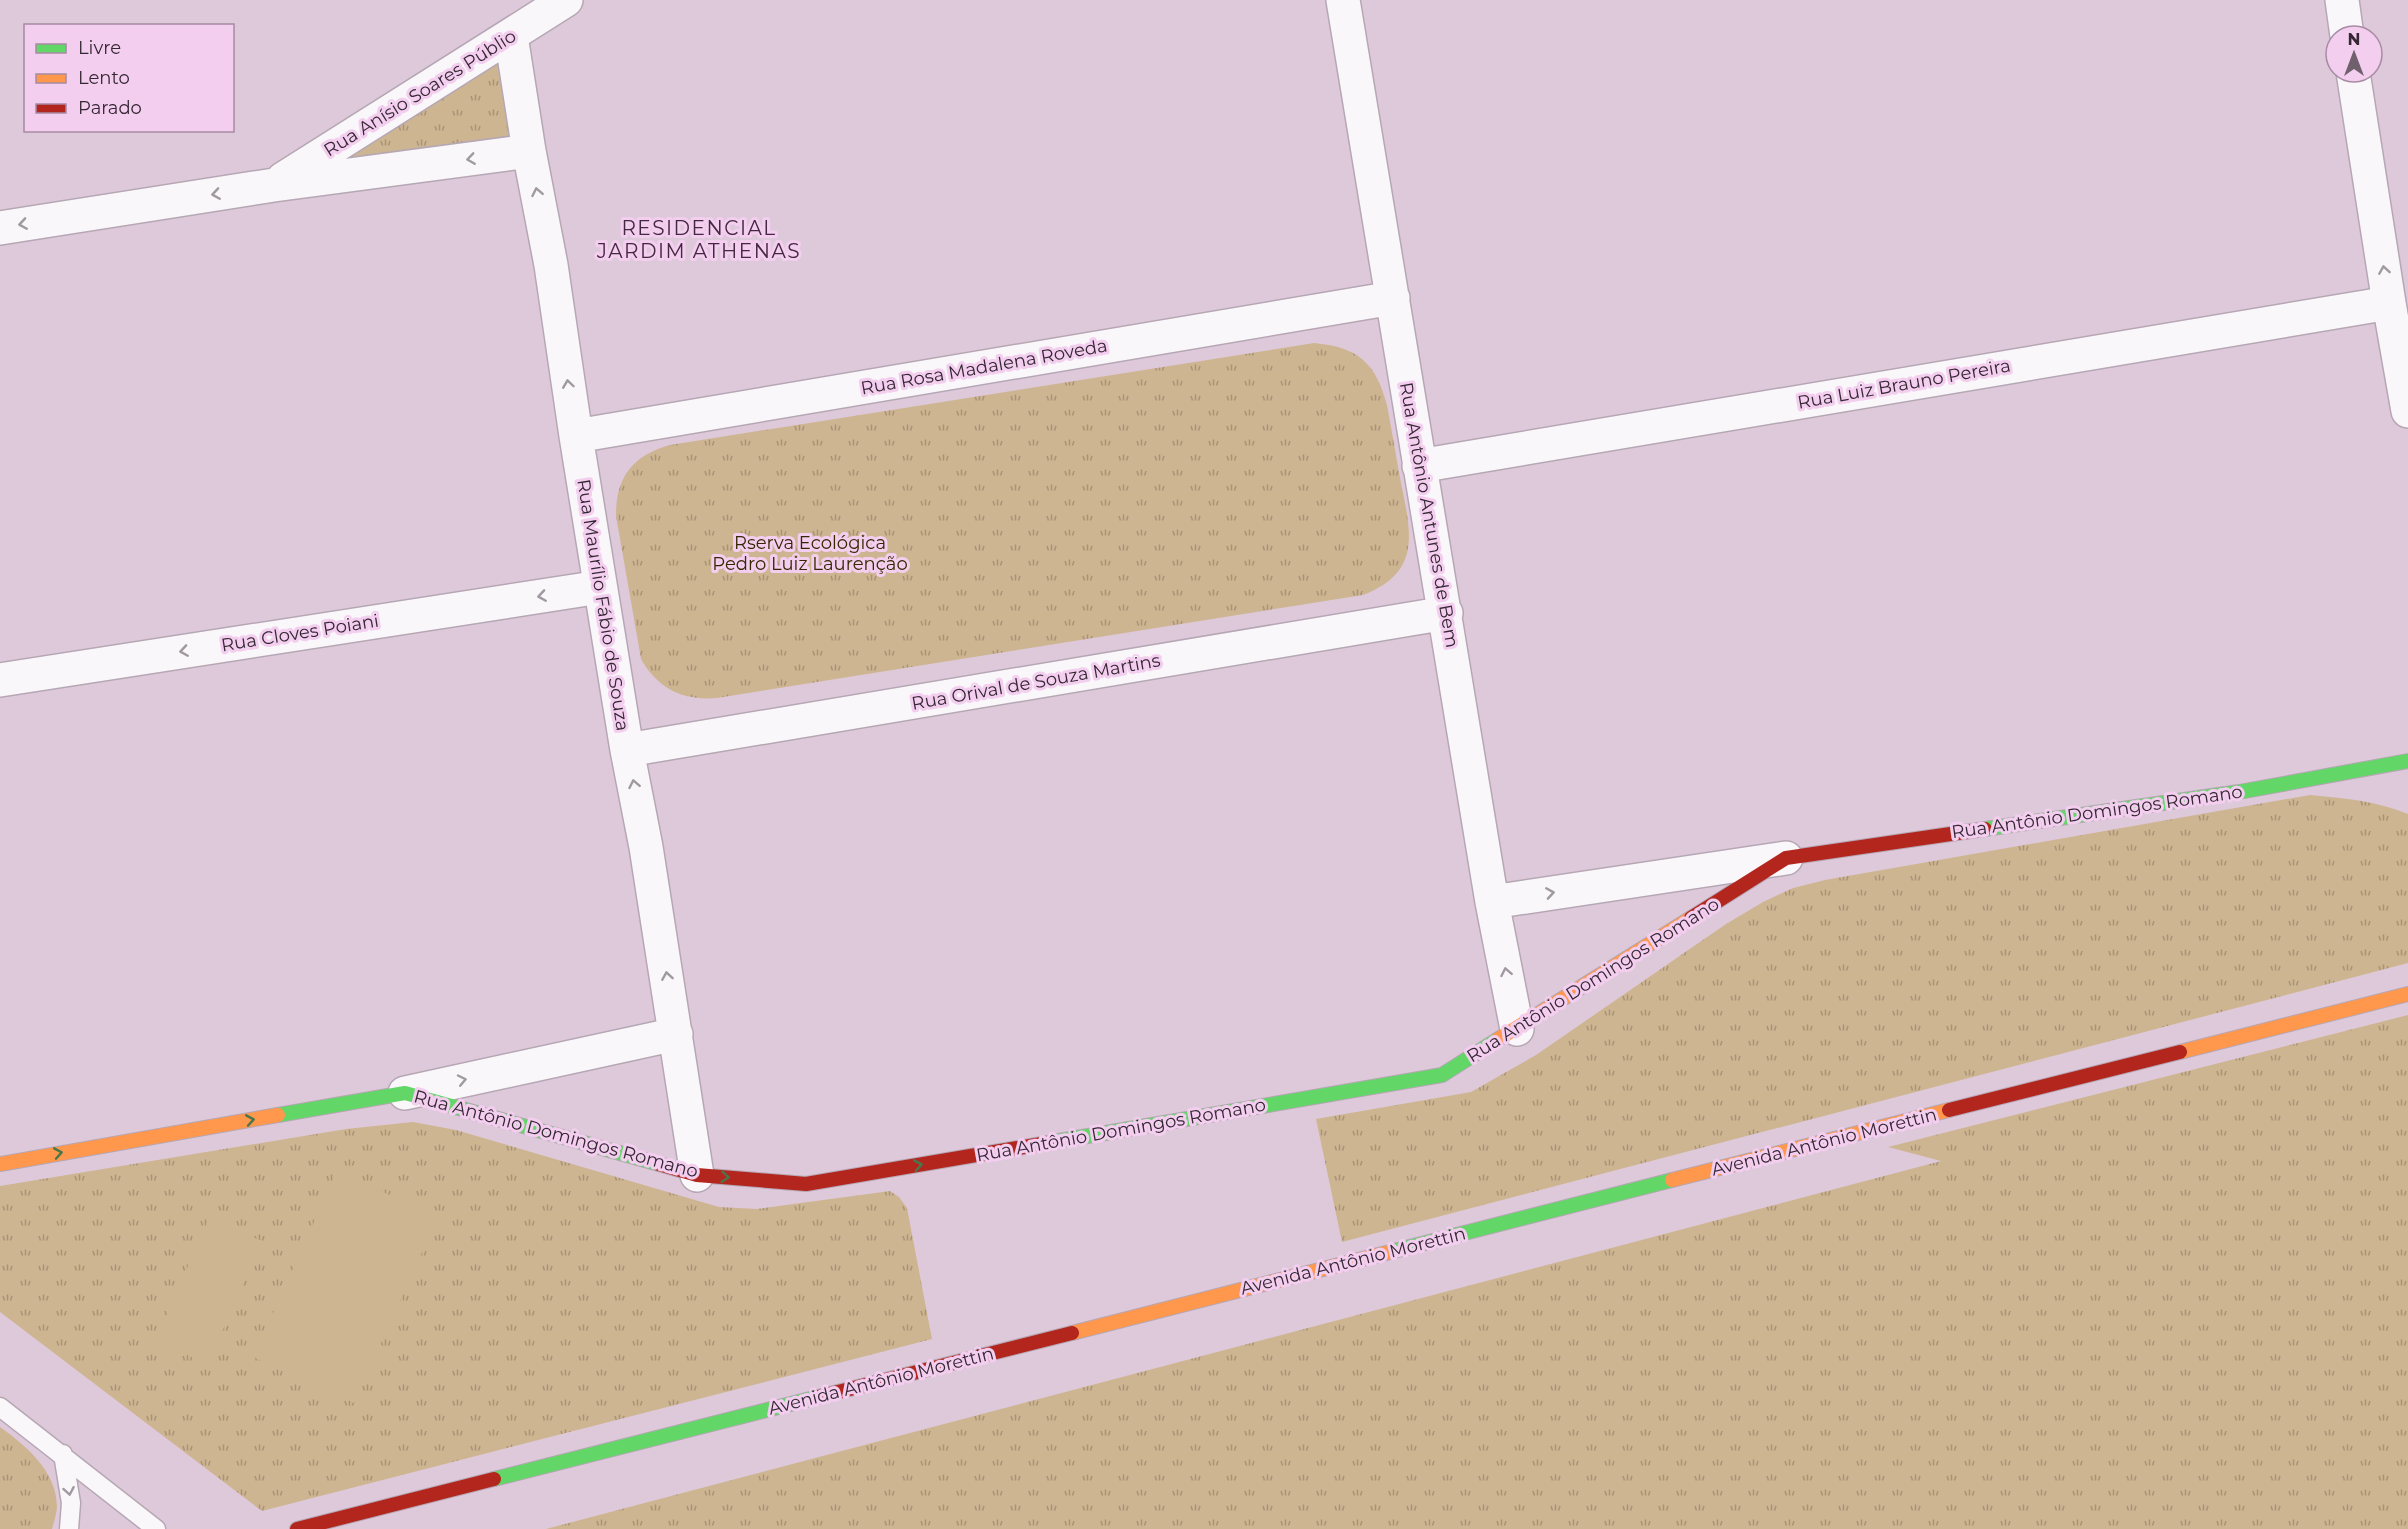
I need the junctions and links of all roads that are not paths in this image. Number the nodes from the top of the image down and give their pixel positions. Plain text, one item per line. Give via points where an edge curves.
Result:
1 (566, 0) edge
2 (2342, 0) edge
3 (1353, 1) edge
4 (2346, 24) edge
5 (511, 36) junction
6 (2355, 84) edge
7 (529, 151) junction
8 (273, 185) junction
9 (0, 228) edge
10 (1393, 298) junction
11 (2389, 303) junction
12 (2408, 411) edge
13 (576, 436) junction
14 (1419, 466) junction
15 (600, 587) junction
16 (1446, 613) junction
17 (0, 680) edge
18 (627, 750) junction
19 (2408, 762) edge
20 (1786, 858) junction
21 (1492, 902) junction
22 (2408, 994) edge
23 (1517, 1029) junction
24 (676, 1034) junction
25 (405, 1093) junction
26 (0, 1164) edge
27 (696, 1174) junction
28 (0, 1407) edge
29 (63, 1454) junction
30 (69, 1529) edge
31 (156, 1529) edge
32 (297, 1529) edge

1 - 5 street, Rua Anísio Soares Públio
2 - 4 street
3 - 10 street, Rua Antônio Antunes de Bem
5 - 7 street, Rua Maurílio Fábio de Souza
5 - 8 street, Rua Anísio Soares Públio
11 -> 6 street
7 -> 8 street, Rua Anísio Soares Públio
13 -> 7 street, Rua Maurílio Fábio de Souza via 551,265
8 -> 9 street, Rua Anísio Soares Públio
10 - 13 street, Rua Rosa Madalena Roveda
10 - 14 street, Rua Antônio Antunes de Bem
11 - 12 street
11 - 14 street, Rua Luiz Brauno Pereira
13 - 15 street, Rua Maurílio Fábio de Souza
14 - 16 street, Rua Antônio Antunes de Bem
15 -> 17 street, Rua Cloves Poiani
15 - 18 street, Rua Maurílio Fábio de Souza
16 - 18 street, Rua Orival de Souza Martins
16 - 21 street, Rua Antônio Antunes de Bem
24 -> 18 street, Rua Maurílio Fábio de Souza
19 - 20 street, Rua Antônio Domingos Romano via 2239,792
21 -> 20 street, Rua Antônio Domingos Romano
20 - 23 street, Rua Antônio Domingos Romano
23 -> 21 street, Rua Antônio Antunes de Bem
22 - 32 street, Avenida Antônio Morettin
27 -> 23 street, Rua Antônio Domingos Romano via 806,1184 1442,1075
25 -> 24 street, Rua Antônio Domingos Romano
24 - 27 street, Rua Maurílio Fábio de Souza
26 -> 25 street, Rua Antônio Domingos Romano
25 - 27 street, Rua Antônio Domingos Romano
28 - 29 lane
29 -> 30 lane via 71,1503
29 - 31 lane

